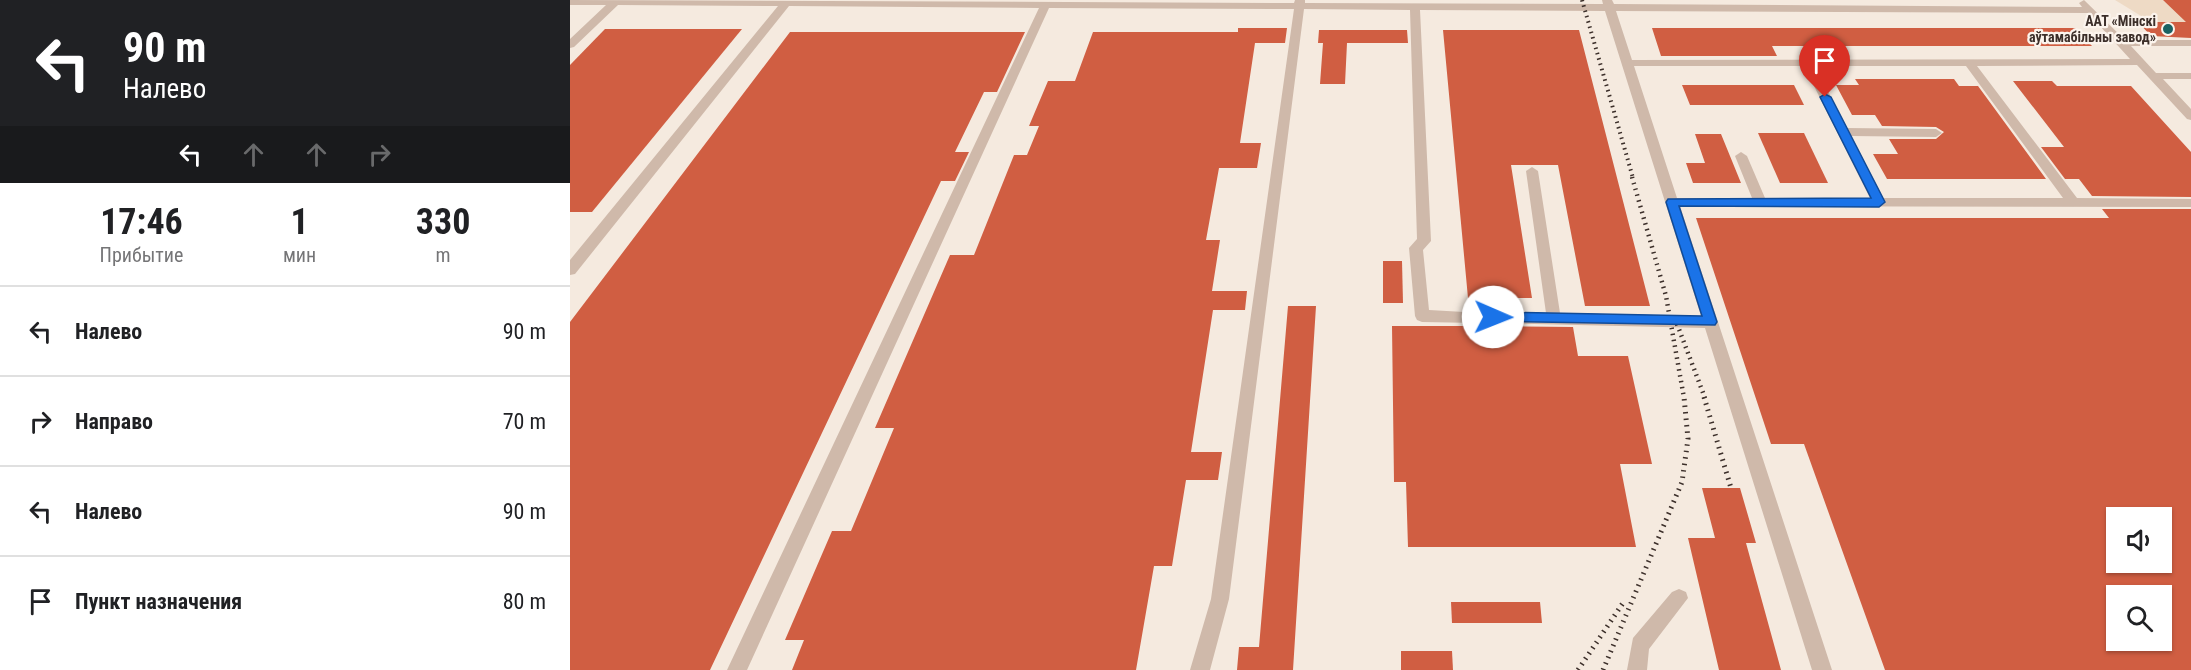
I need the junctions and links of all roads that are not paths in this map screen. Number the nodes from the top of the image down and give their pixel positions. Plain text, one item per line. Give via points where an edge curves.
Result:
1 (2081, 0) edge
2 (599, 1) edge
3 (713, 1) edge
4 (785, 2) edge
5 (924, 2) edge
6 (570, 3) edge
7 (614, 3) junction
8 (1219, 3) edge
9 (1300, 3) edge
10 (1608, 4) edge
11 (1045, 5) junction
12 (1415, 8) junction
13 (2090, 10) junction
14 (2122, 43) junction
15 (2191, 43) edge
16 (570, 45) edge
17 (1969, 62) junction
18 (2140, 62) junction
19 (1627, 63) junction
20 (1808, 63) junction
21 (2153, 76) junction
22 (2191, 76) edge
23 (2191, 117) edge
24 (1843, 132) junction
25 (1936, 133) dead end
26 (1741, 156) dead end
27 (1532, 171) dead end
28 (1672, 202) junction
29 (1760, 202) junction
30 (1879, 202) junction
31 (2073, 203) junction
32 (2191, 204) edge
33 (575, 258) edge
34 (570, 270) edge
35 (1477, 317) dead end
36 (1493, 317) dead end
37 (1554, 319) junction
38 (1710, 322) junction
39 (1679, 598) dead end
40 (737, 670) edge
41 (1200, 670) edge
42 (1637, 670) edge
43 (1822, 670) edge

1 - 13 lane
2 - 6 lane
2 - 7 lane
3 - 4 lane
3 - 7 lane
4 - 5 lane
4 - 33 lane
5 - 11 lane
7 - 16 lane
8 - 9 lane
8 - 11 lane
9 - 12 lane
9 - 41 lane via 1220,599
10 - 12 lane
10 - 13 lane
10 - 19 lane
11 - 40 lane
12 - 35 lane via 1424,241 1416,248 1422,316
13 - 14 lane
14 - 15 lane
14 - 18 lane
17 - 18 lane
17 - 20 lane
17 - 31 lane
18 - 21 lane
19 - 20 lane
19 - 28 lane
20 - 24 lane
21 - 22 lane
21 - 23 lane
24 - 25 lane
24 - 30 lane
26 - 29 lane
27 - 37 lane
28 - 29 lane
28 - 38 lane
29 - 30 lane
30 - 31 lane
31 - 32 lane
33 - 34 lane
36 - 37 lane
37 - 38 lane
38 - 43 lane
39 - 42 lane via 1641,645

